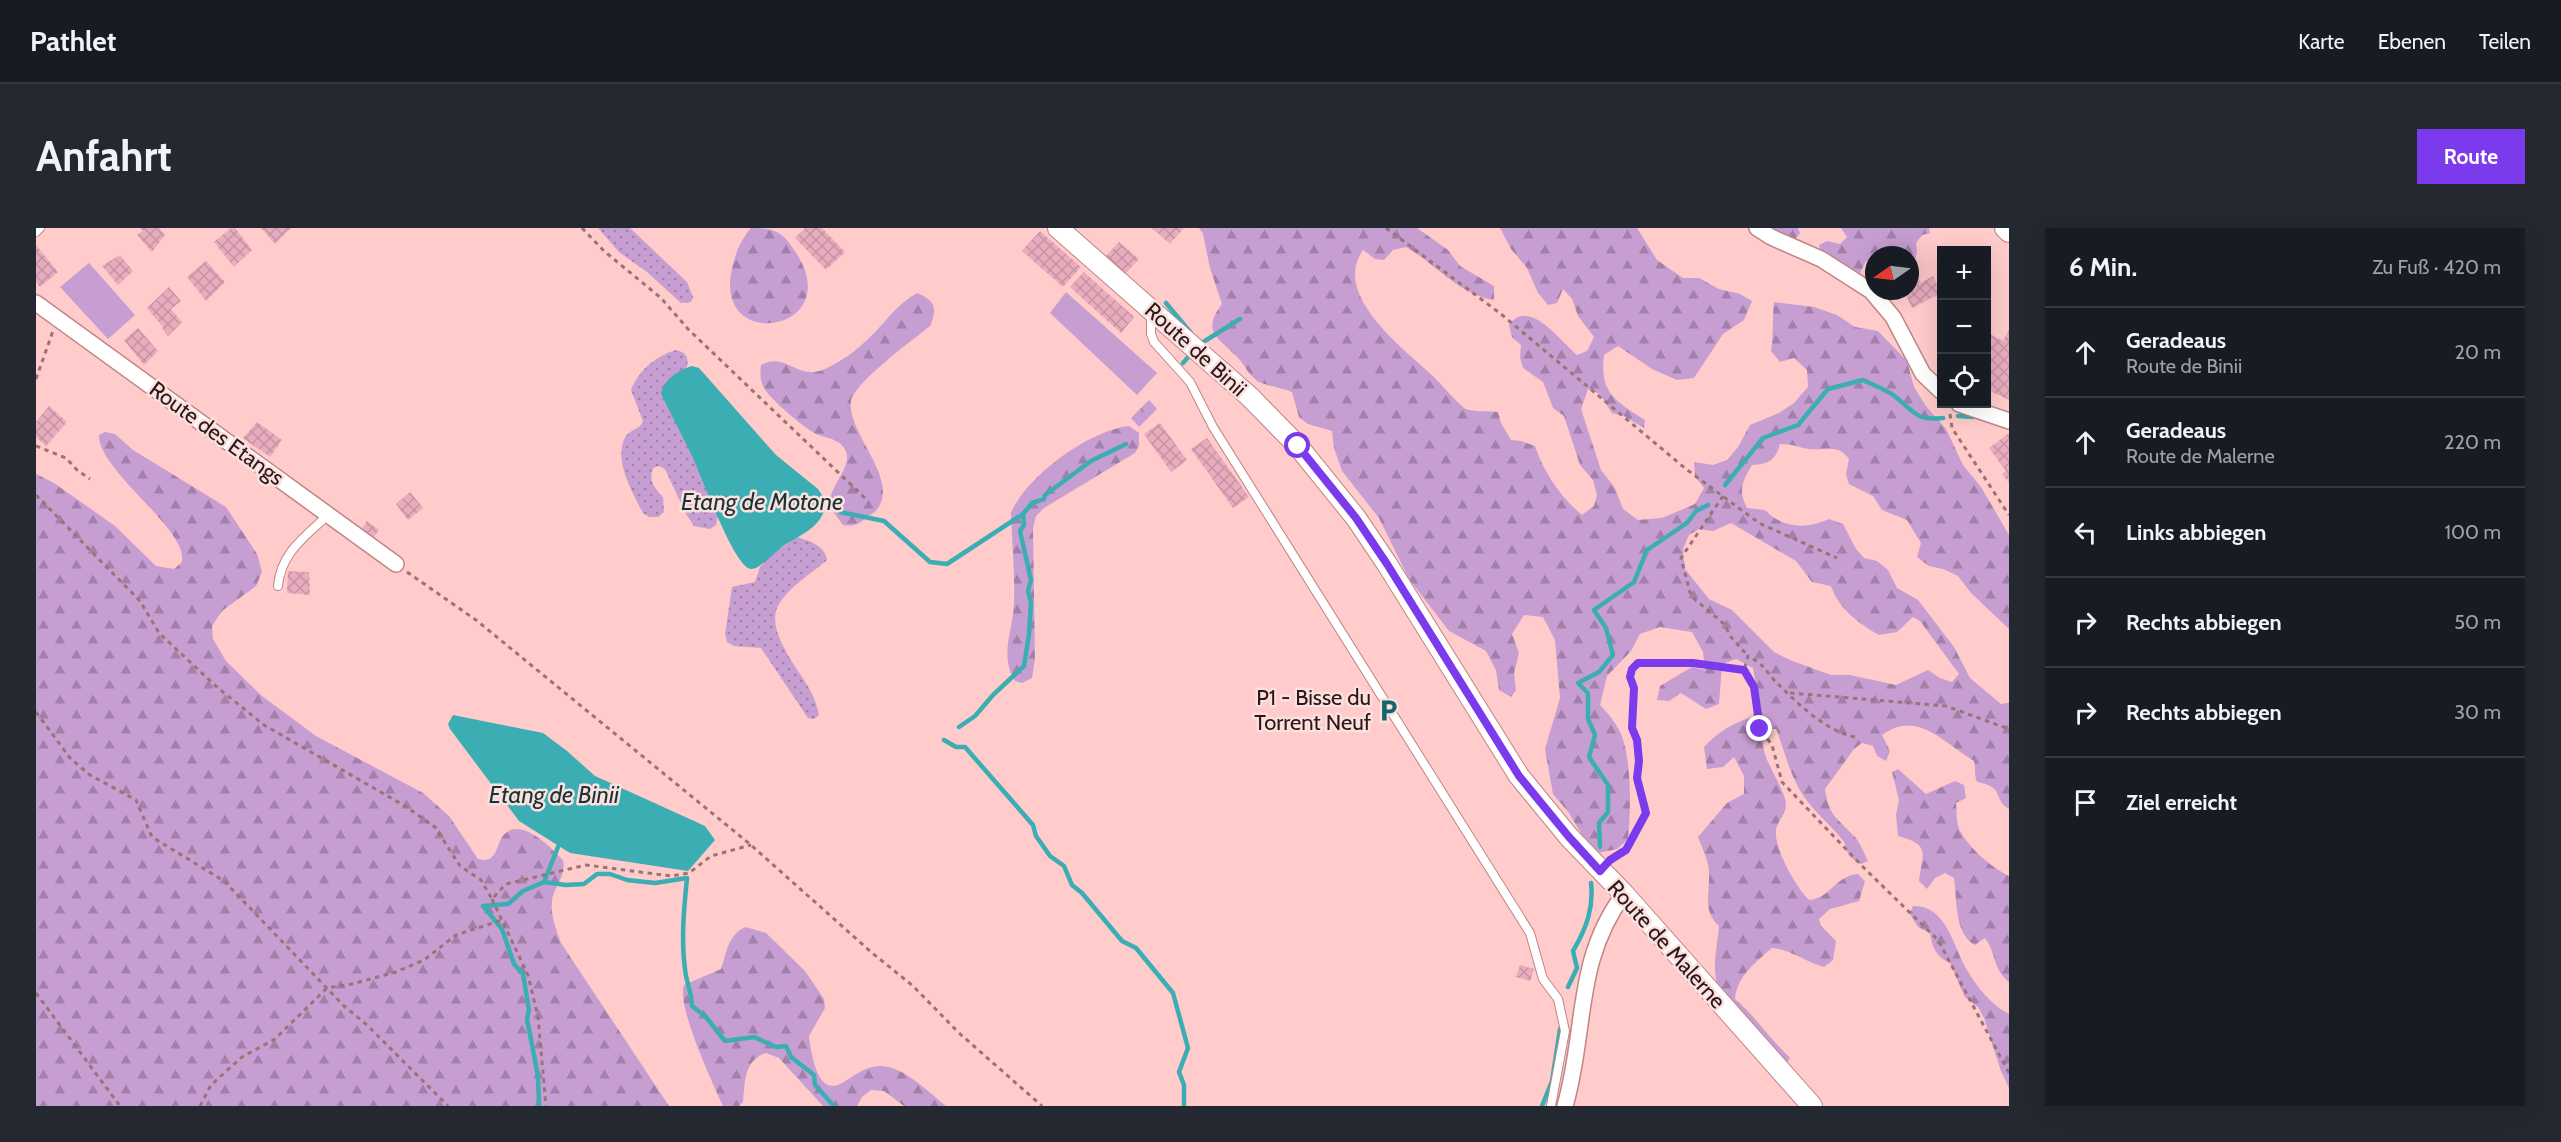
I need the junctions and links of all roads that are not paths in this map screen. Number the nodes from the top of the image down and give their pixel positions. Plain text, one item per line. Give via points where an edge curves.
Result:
1 (40, 228) edge
2 (1058, 228) edge
3 (1757, 228) edge
4 (2005, 228) edge
5 (36, 232) edge
6 (2009, 232) edge
7 (36, 303) edge
8 (1151, 308) junction
9 (1937, 388) edge
10 (1954, 408) edge
11 (2009, 421) edge
12 (1326, 480) joint
13 (329, 514) junction
14 (396, 564) road end
15 (278, 586) dead end
16 (1624, 894) junction
17 (1551, 1106) edge
18 (1565, 1106) edge
19 (1812, 1106) edge

1 - 5 lane
2 - 8 street, Route de Binii
3 - 9 street via 1821,259 1871,291 1893,317 1923,374
4 - 6 street
7 - 13 street, Route des Etangs
8 - 12 street, Route de Binii via 1266,412
8 - 17 lane via 1154,342 1190,382 1213,427 1530,933 1543,979 1558,999 1566,1031
10 - 11 street
12 - 16 street, Route de Malerne via 1387,564 1504,755 1543,807
13 - 14 street, Route des Etangs
13 - 15 lane via 292,549 280,569
16 - 18 street via 1605,920 1588,969
16 - 19 street, Route de Malerne

